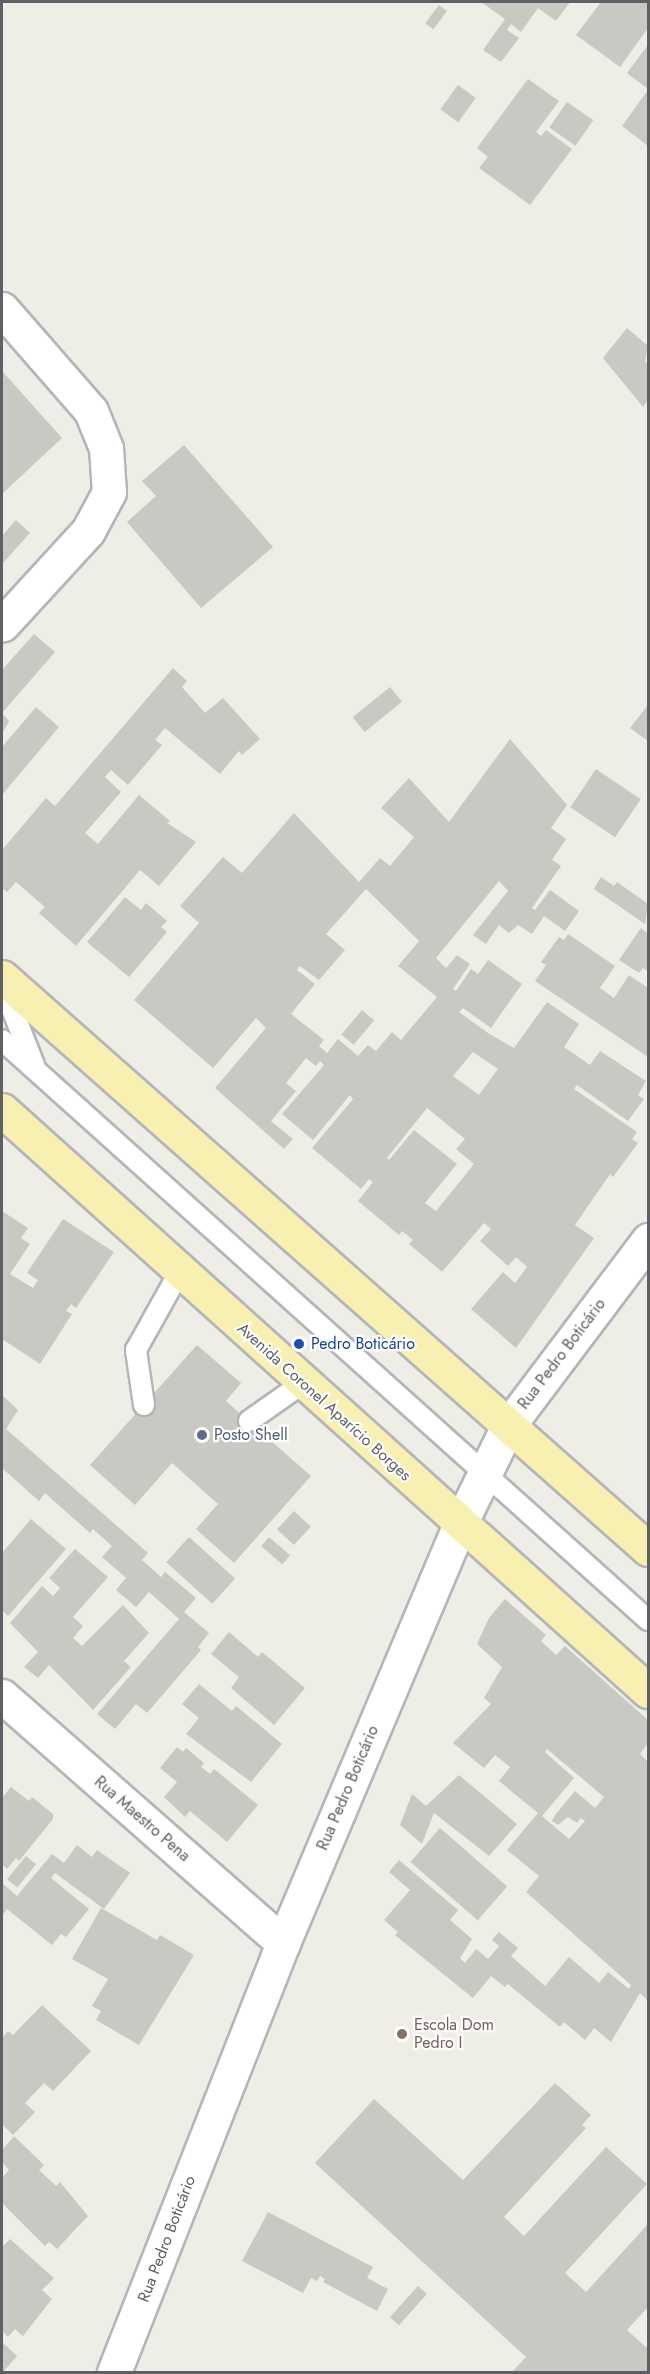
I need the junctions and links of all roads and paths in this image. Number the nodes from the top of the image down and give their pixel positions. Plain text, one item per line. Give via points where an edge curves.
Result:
1 (2, 309) edge
2 (2, 625) edge
3 (2, 979) edge
4 (2, 1040) edge
5 (36, 1071) junction
6 (2, 1110) edge
7 (648, 1240) edge
8 (180, 1271) junction
9 (303, 1383) junction
10 (144, 1405) dead end
11 (249, 1421) dead end
12 (508, 1426) junction
13 (484, 1475) junction
14 (460, 1524) junction
15 (648, 1549) edge
16 (648, 1620) edge
17 (648, 1691) edge
18 (2, 1696) edge
19 (283, 1942) junction
20 (114, 2373) edge

1 - 2 street via 91,411 106,448 109,492 88,531
3 - 5 lane
3 - 12 main road
4 - 5 lane
5 - 13 lane
6 - 8 main road, Avenida Coronel Aparício Borges
7 - 12 street, Rua Pedro Boticário
8 - 9 main road, Avenida Coronel Aparício Borges
8 - 10 lane via 136,1350
9 - 11 lane
9 - 14 main road, Avenida Coronel Aparício Borges
12 - 13 street, Rua Pedro Boticário
12 - 15 main road
13 - 14 street, Rua Pedro Boticário
13 - 16 lane
14 - 17 main road, Avenida Coronel Aparício Borges
14 - 19 street, Rua Pedro Boticário
18 - 19 street, Rua Maestro Pena
19 - 20 street, Rua Pedro Boticário

